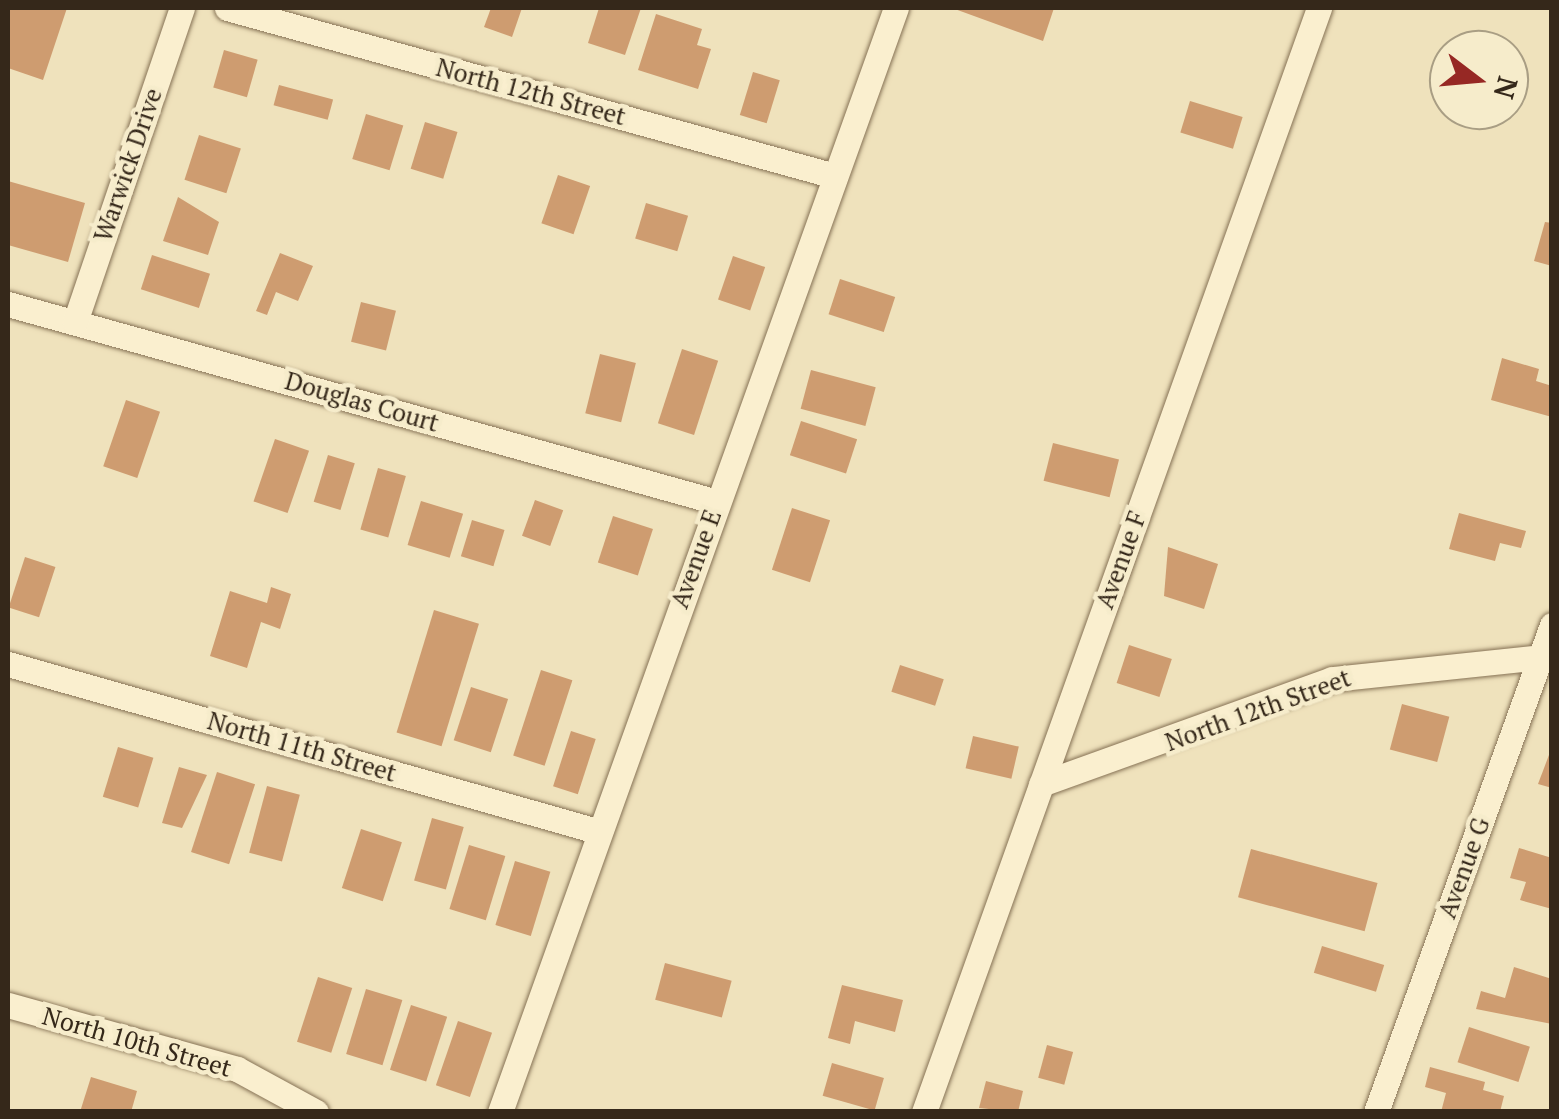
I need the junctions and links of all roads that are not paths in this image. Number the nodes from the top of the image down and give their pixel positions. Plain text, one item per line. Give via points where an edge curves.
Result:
1 (182, 8) edge
2 (227, 8) edge
3 (896, 8) edge
4 (1318, 8) edge
5 (836, 176) junction
6 (8, 304) edge
7 (75, 322) junction
8 (717, 502) junction
9 (1552, 625) edge
10 (1540, 657) junction
11 (8, 664) edge
12 (1041, 784) junction
13 (597, 831) junction
14 (8, 1005) edge
15 (316, 1112) edge
16 (500, 1112) edge
17 (924, 1112) edge
18 (1376, 1112) edge

1 - 7 street, Warwick Drive
2 - 5 street, North 12th Street
3 - 5 street, Avenue E
4 - 12 street, Avenue F
5 - 8 street, Avenue E
6 - 7 street, Douglas Court
7 - 8 street, Douglas Court
8 - 13 street, Avenue E
9 - 10 street, Avenue G
10 - 12 street, North 12th Street via 1332,679
10 - 18 street, Avenue G
11 - 13 street, North 11th Street
12 - 17 street, Avenue F
13 - 16 street, Avenue E
14 - 15 street, North 10th Street via 237,1069

